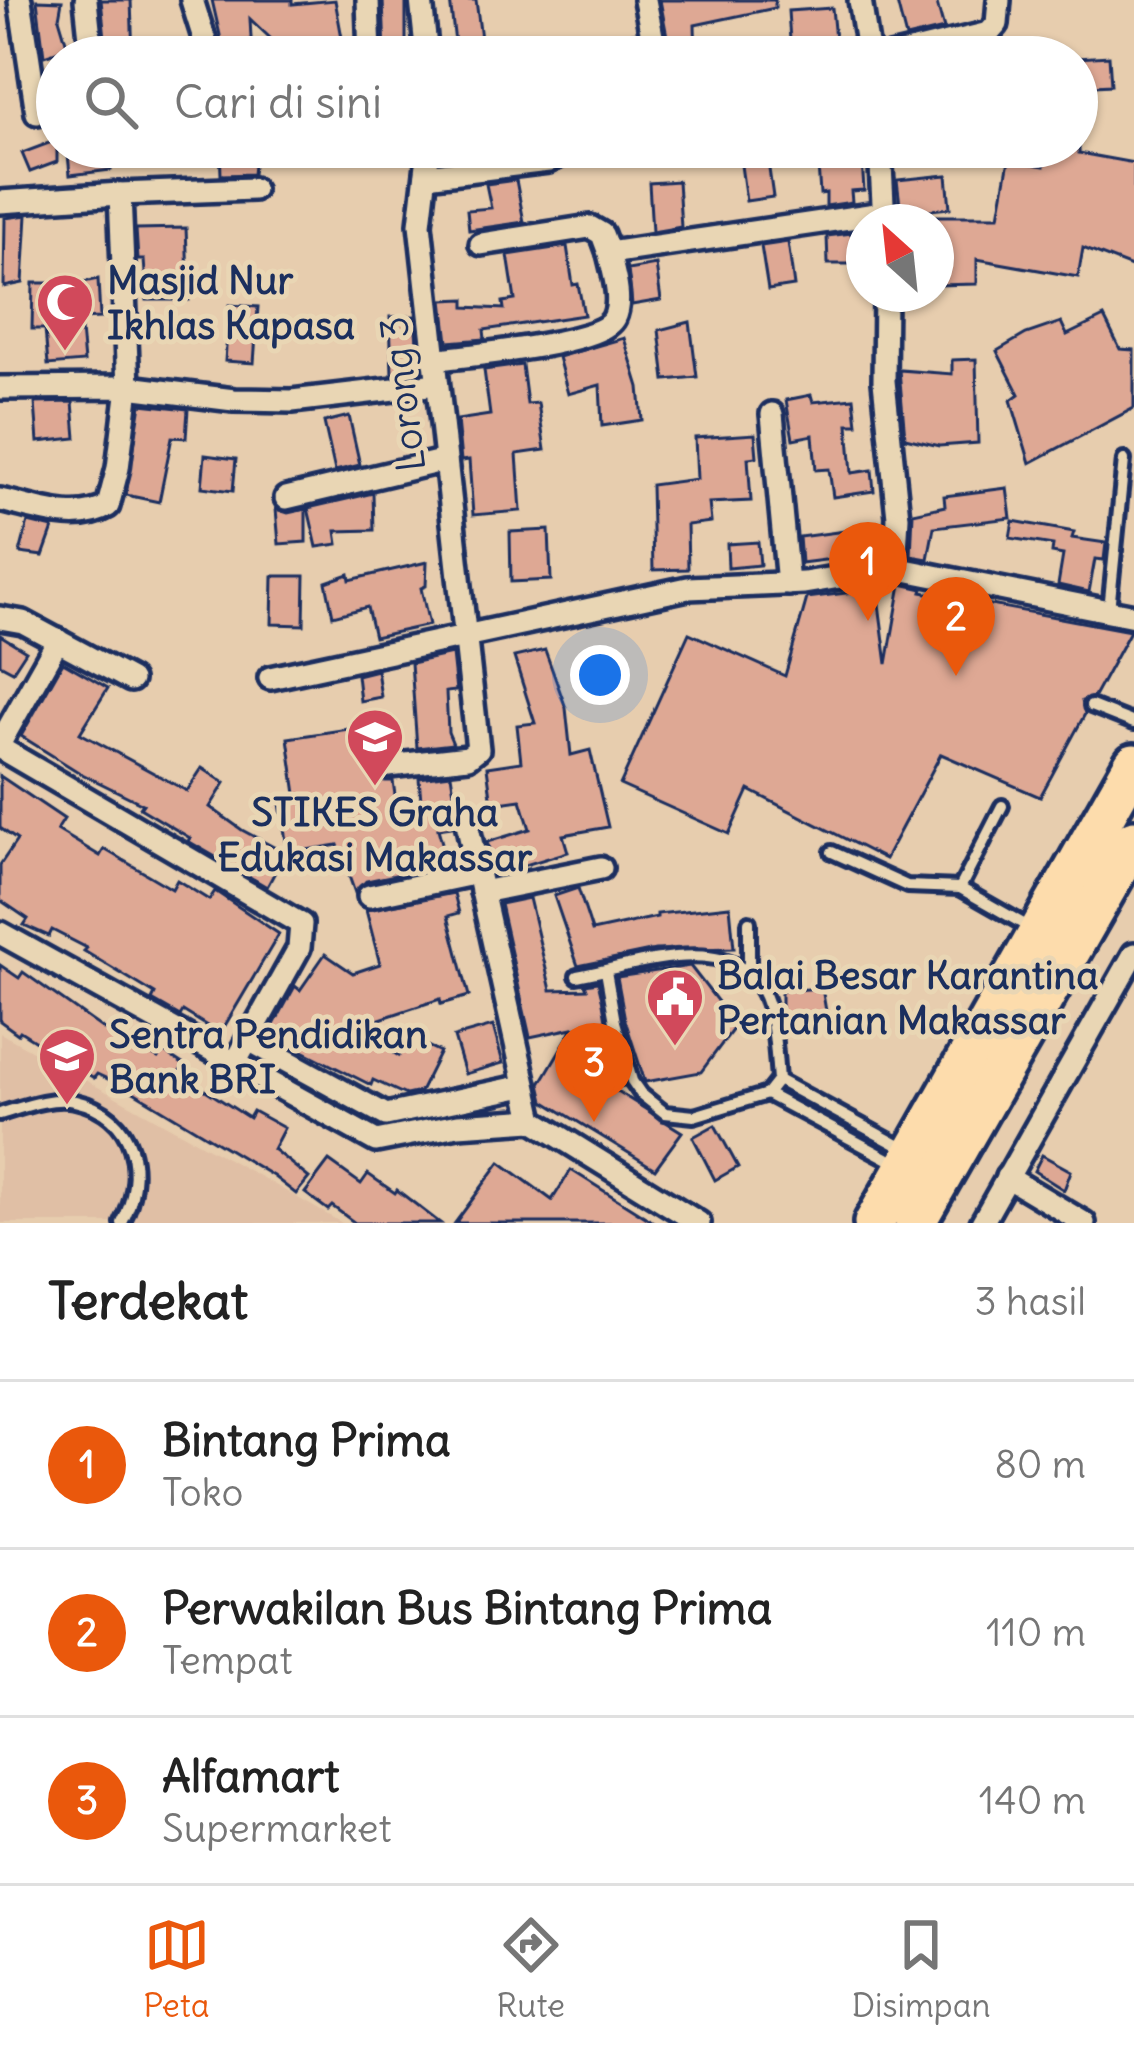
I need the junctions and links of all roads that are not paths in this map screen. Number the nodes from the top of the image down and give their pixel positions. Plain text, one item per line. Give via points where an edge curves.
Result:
1 (20, 0) edge
2 (86, 0) edge
3 (192, 0) edge
4 (368, 0) edge
5 (421, 0) edge
6 (645, 0) edge
7 (860, 0) edge
8 (999, 0) edge
9 (90, 36) edge
10 (203, 36) edge
11 (369, 36) edge
12 (425, 36) edge
13 (652, 36) edge
14 (866, 36) edge
15 (981, 36) edge
16 (36, 106) edge
17 (427, 168) edge
18 (491, 168) edge
19 (881, 168) edge
20 (426, 176) junction
21 (253, 189) dead end
22 (120, 194) junction
23 (0, 202) edge
24 (883, 204) edge
25 (846, 222) edge
26 (482, 244) dead end
27 (609, 253) junction
28 (884, 312) edge
29 (434, 360) junction
30 (437, 384) junction
31 (128, 387) junction
32 (0, 388) edge
33 (772, 413) dead end
34 (446, 460) junction
35 (1124, 460) dead end
36 (286, 498) dead end
37 (0, 500) edge
38 (895, 568) junction
39 (788, 584) junction
40 (1109, 610) junction
41 (1134, 616) edge
42 (0, 618) edge
43 (468, 632) junction
44 (58, 640) junction
45 (270, 678) dead end
46 (131, 680) dead end
47 (1091, 706) dead end
48 (1134, 723) edge
49 (0, 745) edge
50 (1134, 764) edge
51 (380, 767) dead end
52 (1002, 806) dead end
53 (467, 824) dead end
54 (1134, 840) edge
55 (832, 852) dead end
56 (601, 868) dead end
57 (480, 883) junction
58 (960, 888) junction
59 (369, 896) dead end
60 (749, 922) dead end
61 (1037, 932) junction
62 (0, 933) edge
63 (1134, 954) edge
64 (606, 971) junction
65 (748, 973) junction
66 (577, 976) dead end
67 (249, 1040) junction
68 (234, 1065) junction
69 (778, 1080) junction
70 (524, 1086) junction
71 (767, 1094) junction
72 (807, 1097) junction
73 (797, 1112) junction
74 (0, 1114) edge
75 (533, 1120) junction
76 (925, 1170) junction
77 (1006, 1177) junction
78 (122, 1223) edge
79 (699, 1223) edge
80 (874, 1223) edge
81 (915, 1223) edge
82 (982, 1223) edge
83 (1084, 1223) edge

1 - 16 street
2 - 9 street
3 - 10 street
4 - 11 street
5 - 12 street
6 - 13 street
7 - 14 street
8 - 15 street via 998,24
17 - 20 street, Lorong 3
18 - 20 street
19 - 24 street
20 - 29 street, Lorong 3 via 419,224
21 - 22 street
22 - 23 street
22 - 31 street
25 - 27 street
26 - 27 street via 592,227
27 - 29 street via 618,300 609,325 567,340
28 - 38 street
29 - 30 street, Lorong 3
30 - 31 street via 292,401
30 - 34 street, Lorong 3
31 - 32 street
31 - 37 street via 108,506 68,514
33 - 39 street
34 - 36 street
34 - 43 street, Lorong 3
35 - 40 lane
38 - 39 street
38 - 40 street
39 - 43 street via 688,588
40 - 41 street
42 - 44 street
43 - 45 street
43 - 51 street, Lorong 3 via 477,752
44 - 46 street
44 - 49 street
47 - 48 lane
49 - 67 street via 301,924 299,948
50 - 61 highway
52 - 58 lane
53 - 57 street
54 - 76 highway
55 - 58 lane via 907,886
56 - 57 street
57 - 59 street
57 - 70 street
58 - 61 lane
60 - 65 lane
61 - 76 highway
62 - 68 street
63 - 77 street
64 - 65 lane via 698,955
64 - 66 lane
64 - 71 lane via 632,1082 652,1104 694,1117
65 - 69 lane via 768,1005
67 - 68 street
67 - 70 street via 386,1115
68 - 75 street via 376,1141
69 - 71 lane
69 - 72 lane
70 - 75 street
71 - 73 lane
72 - 73 lane
72 - 76 lane
73 - 76 lane
74 - 78 lane via 78,1101 116,1124 137,1170
75 - 79 street
76 - 80 highway
76 - 81 highway
77 - 82 street
77 - 83 street

